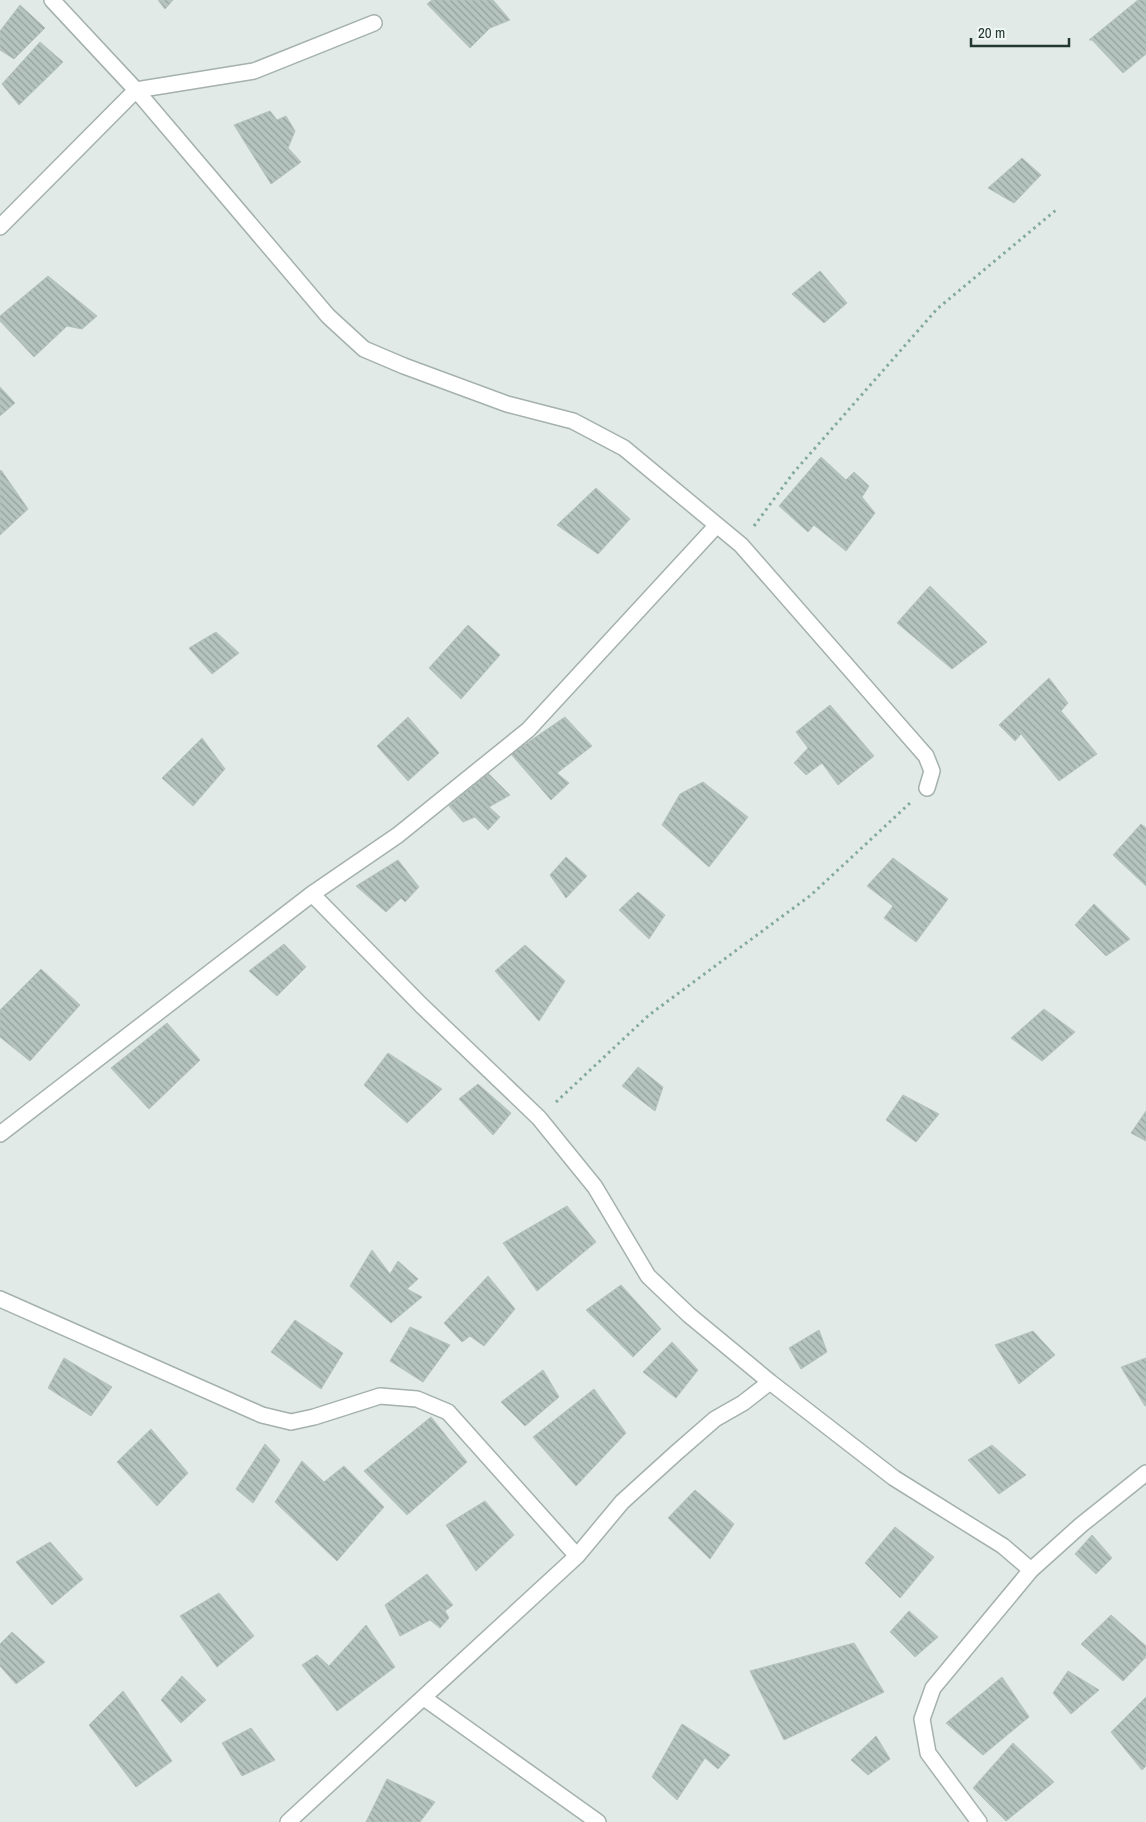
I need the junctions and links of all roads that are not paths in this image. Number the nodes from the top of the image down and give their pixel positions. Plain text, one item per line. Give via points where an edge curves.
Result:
1 (52, 0) edge
2 (374, 23) dead end
3 (136, 90) junction
4 (0, 227) edge
5 (716, 525) junction
6 (927, 788) road end
7 (312, 894) junction
8 (0, 1134) edge
9 (0, 1298) edge
10 (770, 1382) junction
11 (1146, 1473) edge
12 (577, 1556) junction
13 (1031, 1570) junction
14 (424, 1698) junction
15 (288, 1822) edge
16 (598, 1822) edge
17 (979, 1822) edge

1 - 3 street
2 - 3 street via 254,71
3 - 4 street
3 - 5 street via 328,316 364,349 507,404 573,420 624,448
5 - 6 street via 741,545 926,756 932,771
5 - 7 street via 528,730 398,835
7 - 8 street
7 - 10 street via 539,1118 595,1187 648,1276 689,1315
9 - 12 street via 262,1415 291,1422 380,1396 417,1399 448,1412
10 - 12 street via 715,1419 676,1453 622,1502
10 - 13 street via 894,1478 1003,1546
11 - 13 street
12 - 14 street
13 - 17 street via 933,1688 922,1719 928,1753
14 - 15 street
14 - 16 street

